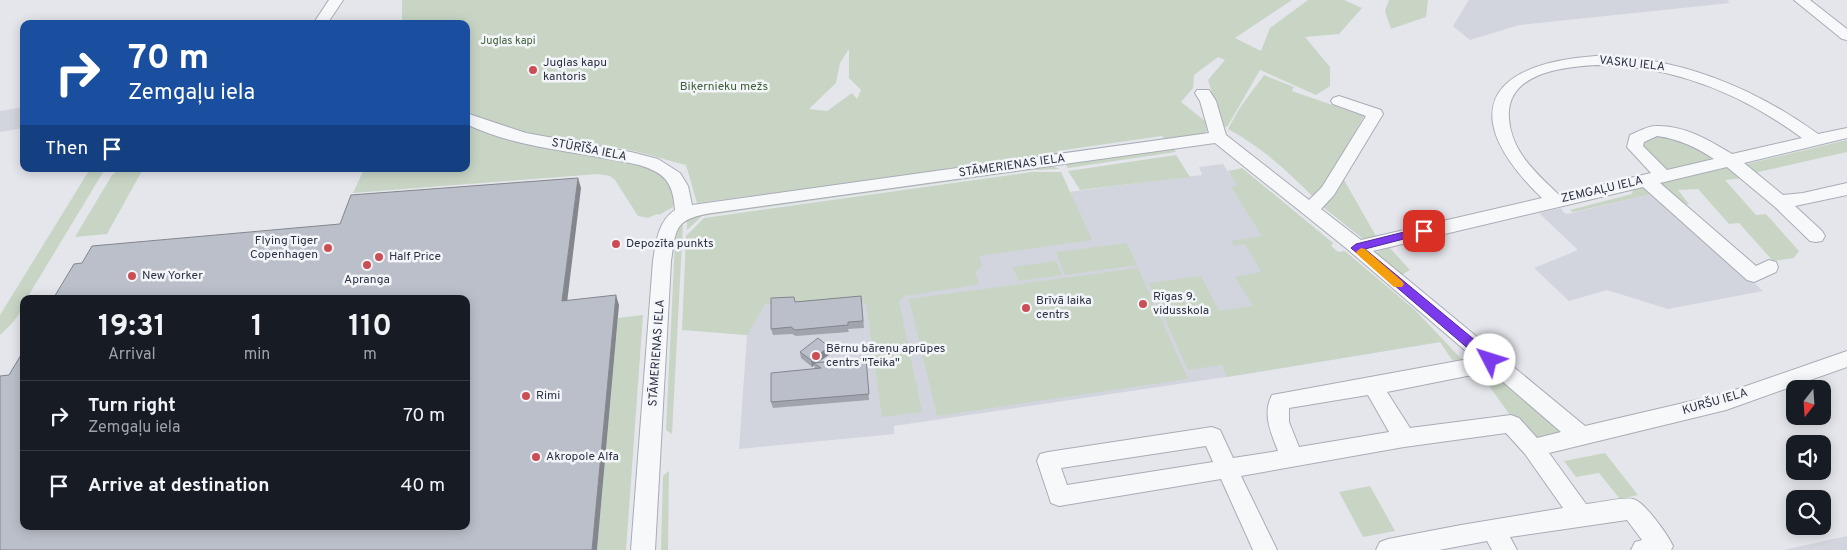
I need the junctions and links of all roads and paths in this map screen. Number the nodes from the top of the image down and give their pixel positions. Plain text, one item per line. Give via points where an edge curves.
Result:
1 (336, 0) edge
2 (1801, 0) edge
3 (323, 20) edge
4 (1847, 36) edge
5 (1204, 93) dead end
6 (1339, 101) dead end
7 (470, 120) edge
8 (1847, 133) edge
9 (1218, 137) junction
10 (1815, 140) junction
11 (1729, 160) junction
12 (1655, 178) junction
13 (1847, 189) edge
14 (1554, 200) junction
15 (1780, 201) junction
16 (1307, 207) junction
17 (684, 212) junction
18 (1816, 236) dead end
19 (1356, 248) junction
20 (1769, 267) dead end
21 (1847, 359) edge
22 (1490, 360) junction
23 (1373, 386) junction
24 (1580, 435) junction
25 (1404, 438) junction
26 (1533, 448) junction
27 (1292, 458) junction
28 (1227, 470) junction
29 (1581, 515) junction
30 (1493, 530) junction
31 (643, 550) edge
32 (1265, 550) edge
33 (1388, 550) edge
34 (1505, 550) edge
35 (1643, 550) edge

1 - 3 street
2 - 4 street
5 - 9 street
6 - 16 street via 1375,114 1328,191 1316,204
7 - 17 street, STŪRĪŠA IELA via 528,138 656,165 677,181
8 - 10 street, ZEMGAĻU IELA
9 - 16 street
9 - 17 street, STĀMERIENAS IELA
10 - 11 street, ZEMGAĻU IELA
10 - 14 street, VASKU IELA via 1745,94 1675,70 1617,60 1568,62 1523,78 1507,91 1501,109 1507,144 1522,168
11 - 12 street, ZEMGAĻU IELA
11 - 12 street via 1688,136 1669,131 1641,134 1635,147
11 - 15 street
12 - 14 street, ZEMGAĻU IELA
12 - 20 street via 1754,275
13 - 15 street
14 - 19 street, ZEMGAĻU IELA
15 - 18 street
16 - 19 street
17 - 31 street, STĀMERIENAS IELA via 672,221 667,231 662,261
19 - 22 street
21 - 24 street, KURŠU IELA via 1726,401
22 - 23 street via 1472,367
22 - 24 street
23 - 25 street
23 - 27 street via 1279,401 1278,422
24 - 26 street, KURŠU IELA
25 - 26 street via 1511,424
25 - 27 street
26 - 29 street
27 - 28 street
28 - 28 street via 1059,496 1048,461 1212,436
28 - 32 street
29 - 30 street
29 - 35 street via 1632,509 1661,546
30 - 33 street
30 - 34 street

